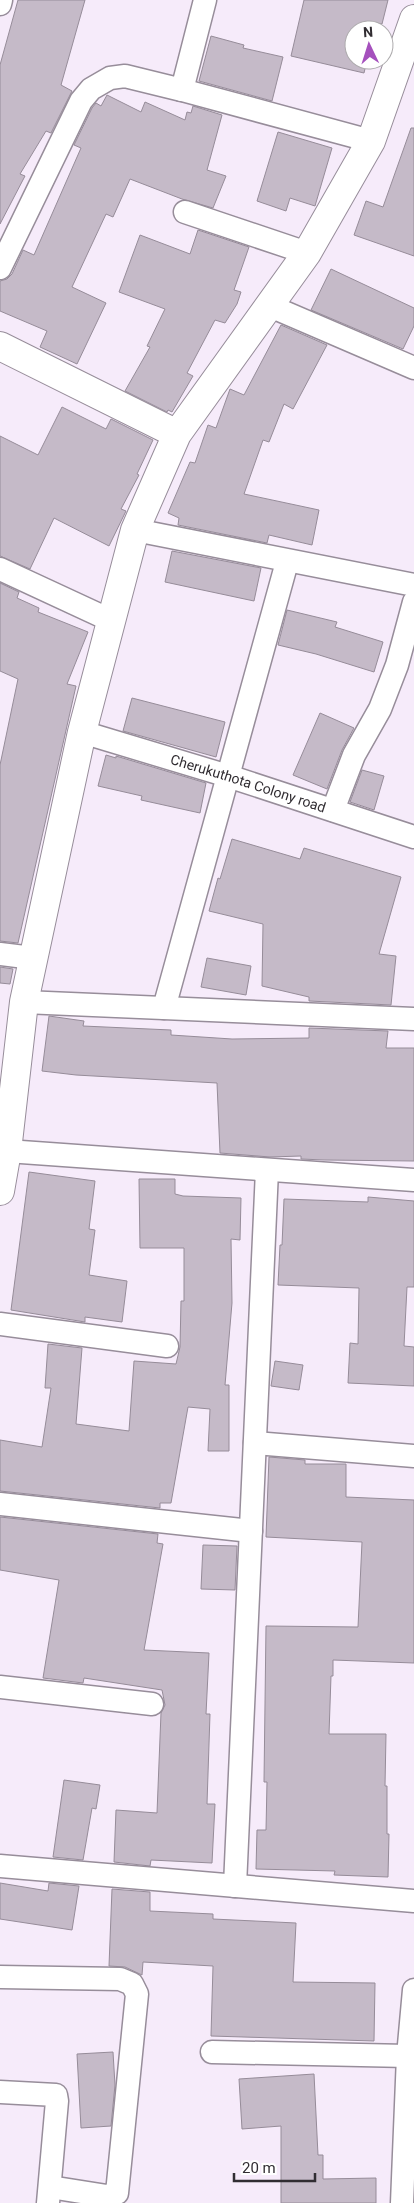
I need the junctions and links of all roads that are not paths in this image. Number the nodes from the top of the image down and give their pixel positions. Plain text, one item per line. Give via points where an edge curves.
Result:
1 (1, 0) edge
2 (205, 0) edge
3 (0, 4) edge
4 (414, 19) edge
5 (182, 90) junction
6 (371, 141) junction
7 (184, 212) dead end
8 (308, 253) junction
9 (0, 268) edge
10 (270, 306) junction
11 (0, 346) edge
12 (414, 368) edge
13 (177, 434) junction
14 (134, 530) junction
15 (287, 562) junction
16 (0, 569) edge
17 (414, 585) edge
18 (414, 602) edge
19 (110, 620) junction
20 (82, 732) junction
21 (228, 776) junction
22 (333, 810) junction
23 (414, 837) edge
24 (0, 954) edge
25 (33, 958) junction
26 (24, 1002) junction
27 (164, 1008) junction
28 (414, 1019) edge
29 (7, 1152) junction
30 (267, 1170) junction
31 (414, 1180) edge
32 (0, 1191) edge
33 (0, 1324) edge
34 (167, 1346) dead end
35 (255, 1443) junction
36 (414, 1456) edge
37 (0, 1504) edge
38 (251, 1531) junction
39 (0, 1687) edge
40 (152, 1704) dead end
41 (0, 1866) edge
42 (235, 1886) junction
43 (414, 1901) edge
44 (0, 1976) edge
45 (414, 1990) edge
46 (212, 2052) dead end
47 (408, 2056) junction
48 (0, 2092) edge
49 (49, 2195) edge
50 (402, 2203) edge

1 - 3 street
2 - 5 street
4 - 6 street
5 - 6 street
5 - 9 street via 125,76 110,78 91,89 81,102
6 - 8 street
7 - 8 street
8 - 10 street
10 - 12 street
10 - 13 street
11 - 13 street
13 - 14 street
14 - 15 street
14 - 19 street
15 - 17 street
15 - 21 street
16 - 19 street
18 - 22 street via 383,700 354,755
19 - 20 street
20 - 21 street, Cherukuthota Colony road
20 - 25 street
21 - 22 street, Cherukuthota Colony road
21 - 27 street
22 - 23 street, Cherukuthota Colony road
24 - 25 street
25 - 26 street
26 - 27 street
26 - 29 street
27 - 28 street
29 - 30 street
29 - 32 street
30 - 31 street
30 - 35 street
33 - 34 street
35 - 36 street
35 - 38 street
37 - 38 street
38 - 42 street
39 - 40 street
41 - 42 street
42 - 43 street
44 - 49 street via 120,1979 132,1984 137,1994 118,2194
45 - 47 street
46 - 47 street
47 - 50 street
48 - 49 street via 56,2095

